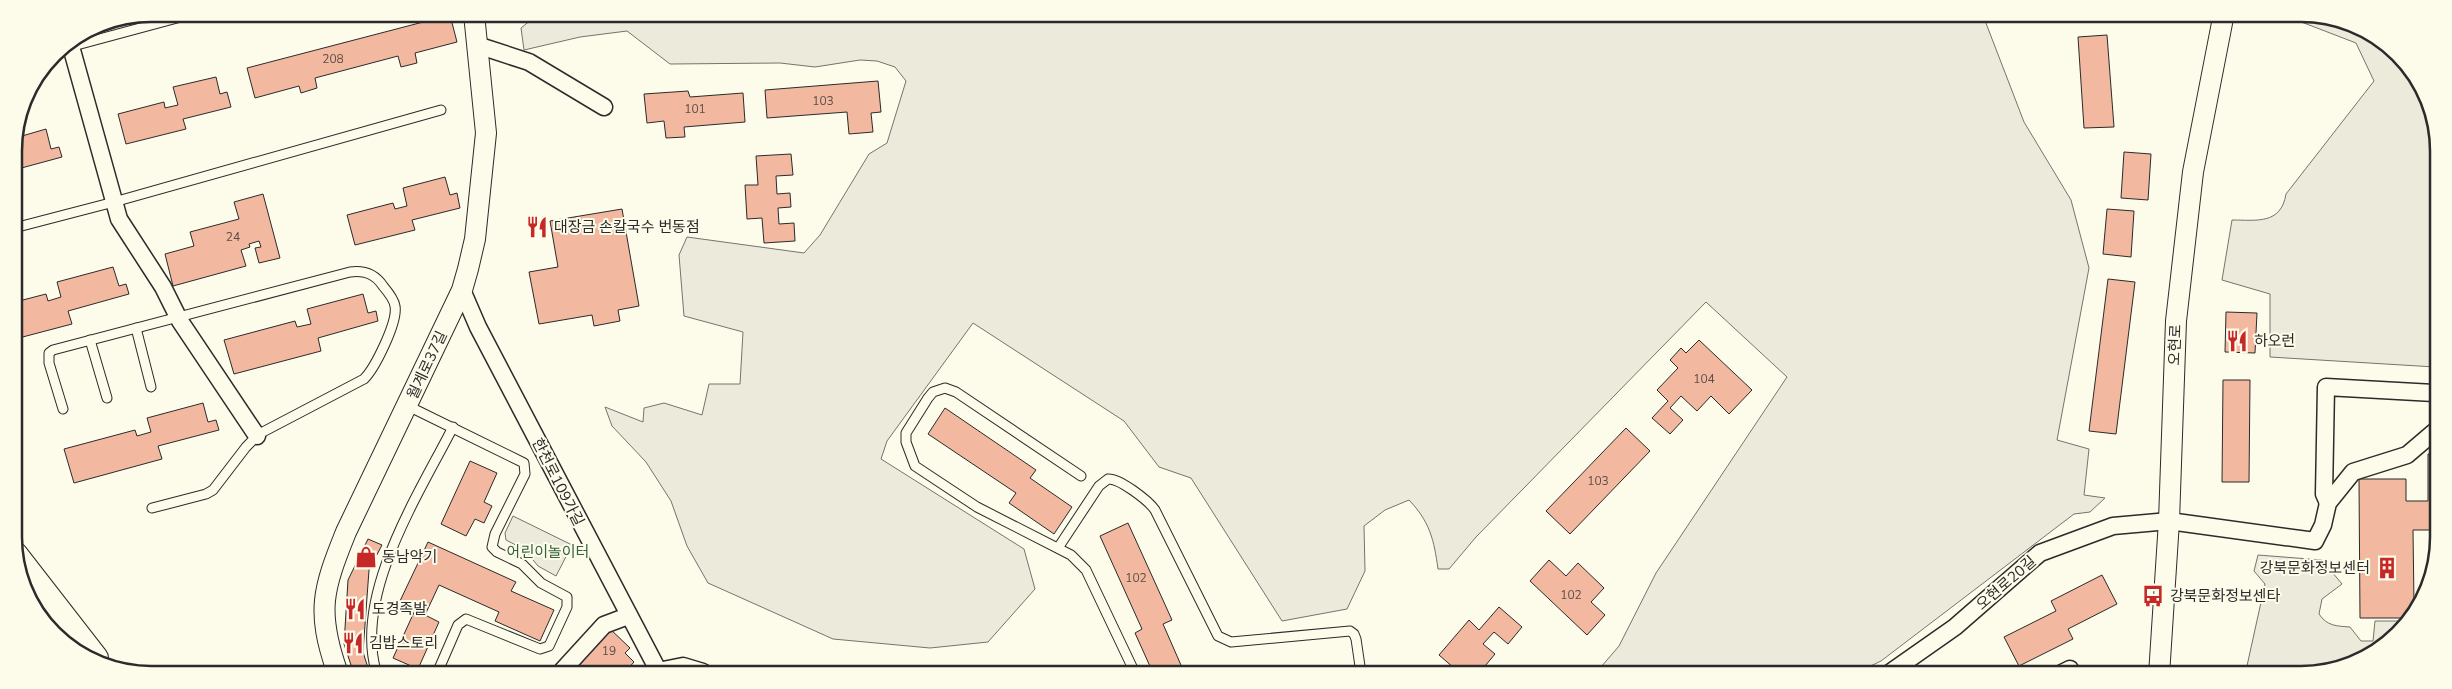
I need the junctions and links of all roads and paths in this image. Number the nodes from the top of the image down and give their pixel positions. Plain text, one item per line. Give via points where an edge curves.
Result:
1 (2222, 22) edge
2 (157, 23) edge
3 (475, 23) edge
4 (84, 42) edge
5 (477, 45) junction
6 (70, 51) edge
7 (604, 107) dead end
8 (441, 110) dead end
9 (114, 202) junction
10 (23, 226) edge
11 (462, 290) junction
12 (178, 317) junction
13 (136, 328) junction
14 (90, 340) junction
15 (151, 387) dead end
16 (2430, 393) edge
17 (107, 398) dead end
18 (408, 406) junction
19 (62, 409) dead end
20 (453, 427) junction
21 (2430, 435) edge
22 (257, 436) junction
23 (1081, 476) dead end
24 (2328, 503) junction
25 (152, 508) dead end
26 (2169, 521) junction
27 (1058, 548) junction
28 (26, 568) edge
29 (628, 616) junction
30 (90, 651) edge
31 (335, 666) edge
32 (375, 666) edge
33 (440, 666) edge
34 (566, 666) edge
35 (653, 666) edge
36 (1132, 666) edge
37 (1360, 666) edge
38 (1899, 666) edge
39 (2160, 666) edge

1 - 26 street, 오현로 via 2193,172 2176,320
2 - 4 lane
3 - 5 street, 월계로37길
5 - 7 street via 529,62
5 - 11 street, 월계로37길 via 486,133 475,239
6 - 9 street
8 - 9 lane
9 - 10 lane
9 - 12 street via 119,219 163,286
11 - 18 street, 월계로37길
11 - 29 street, 한천로109가길 via 478,327
12 - 13 lane
12 - 22 street
12 - 22 lane via 360,271 378,278 392,298 395,315 380,358 370,373
13 - 14 lane
13 - 15 lane
14 - 17 lane
14 - 19 lane via 50,353 49,364
16 - 24 street via 2326,387 2324,494
18 - 20 lane
18 - 31 street, 월계로37길 via 346,532 325,589 328,645
20 - 32 lane via 390,550 379,579 372,637
20 - 33 lane via 524,463 525,474 495,534 492,547 522,564 541,583 563,594 567,602 552,642 545,649 472,620 462,621
21 - 24 street via 2407,455 2353,472
22 - 25 lane via 213,490
23 - 27 lane via 946,388 933,392 906,433 910,455 919,470 977,508
24 - 26 street, 오현로20길 via 2315,541
26 - 38 street, 오현로20길 via 2113,526 2040,552 1955,627
26 - 39 street, 오현로
27 - 36 lane via 1071,555 1086,570
27 - 37 lane via 1099,486 1108,479 1117,480 1155,510 1218,636 1231,642 1350,632 1356,639
28 - 30 main road
29 - 34 street via 604,625
29 - 35 street, 한천로109가길

